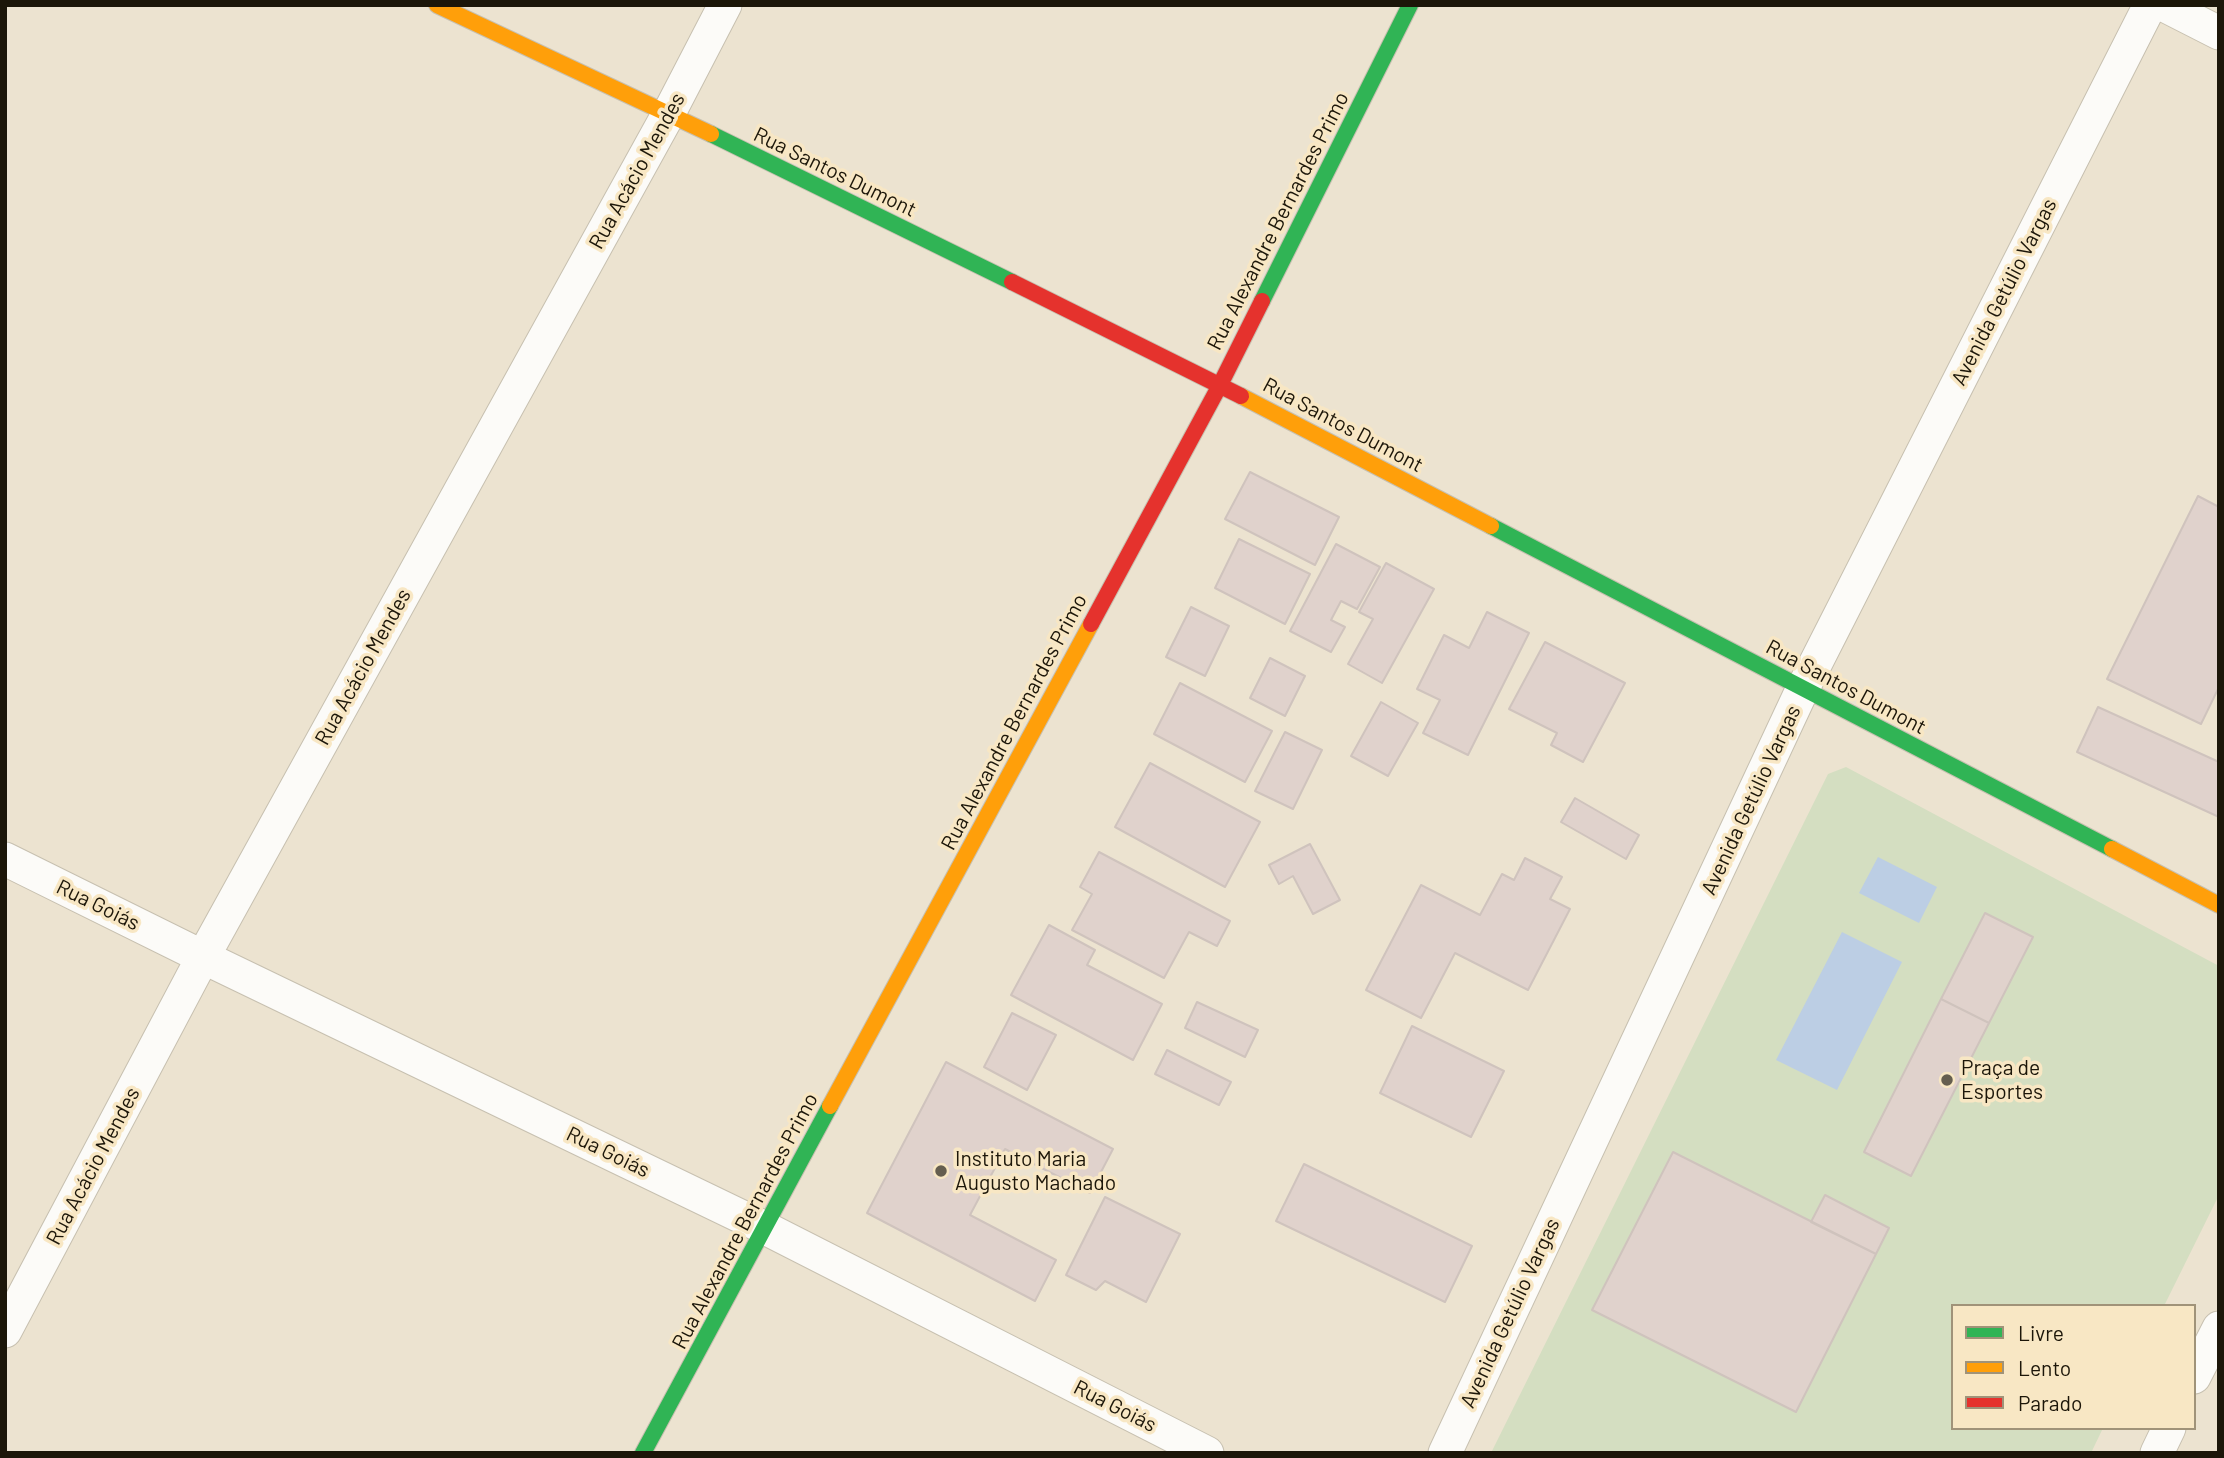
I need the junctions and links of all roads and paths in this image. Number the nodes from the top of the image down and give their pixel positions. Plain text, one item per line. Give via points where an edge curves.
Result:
1 (437, 5) edge
2 (725, 5) edge
3 (1410, 5) edge
4 (2150, 5) edge
5 (2164, 5) edge
6 (2219, 33) edge
7 (669, 113) junction
8 (1220, 385) junction
9 (1803, 688) junction
10 (5, 859) edge
11 (2219, 905) edge
12 (203, 957) junction
13 (765, 1228) junction
14 (2219, 1328) edge
15 (5, 1331) edge
16 (2196, 1373) edge
17 (2168, 1430) edge
18 (643, 1453) edge
19 (1207, 1453) edge
20 (1445, 1453) edge
21 (2157, 1453) edge

1 - 7 street, Rua Santos Dumont
2 - 7 street, Rua Acácio Mendes
3 - 8 street, Rua Alexandre Bernardes Primo
4 - 9 street, Avenida Getúlio Vargas
5 - 6 street
7 - 8 street, Rua Santos Dumont
7 - 12 street, Rua Acácio Mendes
8 - 9 street, Rua Santos Dumont
8 - 13 street, Rua Alexandre Bernardes Primo
9 - 11 street, Rua Santos Dumont
9 - 20 street, Avenida Getúlio Vargas
10 - 12 street, Rua Goiás
12 - 13 street, Rua Goiás
12 - 15 street, Rua Acácio Mendes
13 - 18 street, Rua Alexandre Bernardes Primo
13 - 19 street, Rua Goiás
14 - 16 street
17 - 21 street

